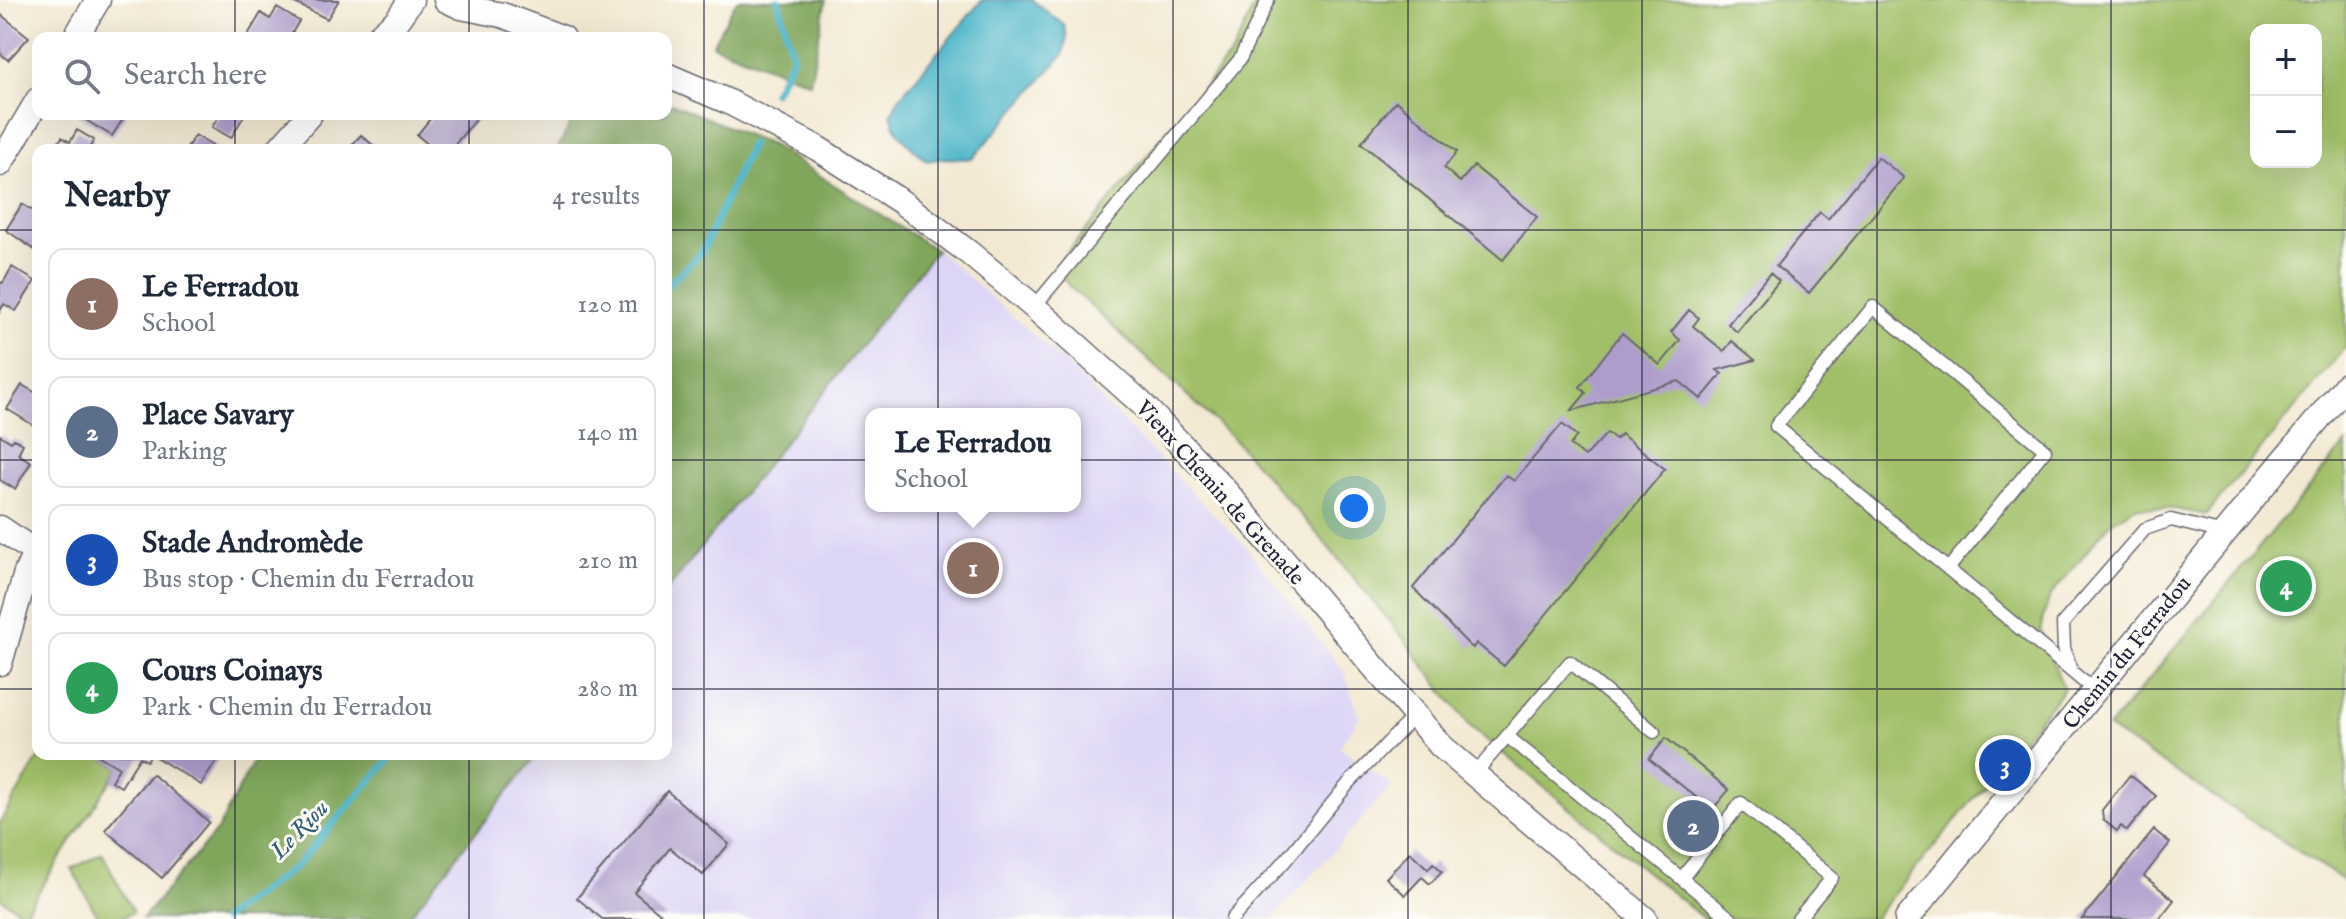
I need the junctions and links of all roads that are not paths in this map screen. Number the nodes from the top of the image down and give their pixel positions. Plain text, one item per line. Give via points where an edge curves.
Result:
1 (98, 0) edge
2 (388, 0) edge
3 (411, 0) edge
4 (446, 0) edge
5 (1268, 0) edge
6 (493, 8) edge
7 (79, 32) edge
8 (378, 32) edge
9 (382, 32) edge
10 (549, 32) edge
11 (672, 78) edge
12 (32, 110) edge
13 (305, 120) edge
14 (283, 144) edge
15 (0, 164) edge
16 (1034, 307) junction
17 (2346, 385) edge
18 (0, 528) edge
19 (2224, 533) junction
20 (32, 560) edge
21 (32, 568) edge
22 (1948, 569) junction
23 (0, 663) edge
24 (2073, 672) junction
25 (2095, 691) junction
26 (1414, 716) junction
27 (1654, 732) dead end
28 (1507, 736) junction
29 (1473, 776) junction
30 (1682, 878) junction
31 (1232, 919) edge
32 (1645, 919) edge
33 (1731, 919) edge
34 (1798, 919) edge
35 (1907, 919) edge

1 - 7 street
2 - 8 street
3 - 9 street
4 - 6 street via 461,7
5 - 16 lane via 1240,59
6 - 10 street
11 - 16 street, Vieux Chemin de Grenade via 817,148 900,201
12 - 15 street
13 - 14 street
16 - 26 street, Vieux Chemin de Grenade via 1140,402 1222,487
17 - 19 street, Chemin du Ferradou
18 - 20 street
19 - 24 lane via 2171,520 2145,529 2063,623 2064,648
19 - 25 street, Chemin du Ferradou
21 - 23 street
22 - 22 lane via 1776,426 1873,307 2045,450
22 - 24 lane
24 - 25 lane
25 - 35 street, Chemin du Ferradou
26 - 29 street, Vieux Chemin de Grenade
26 - 31 lane
27 - 28 lane via 1570,662
28 - 29 lane
28 - 30 lane
29 - 32 street, Vieux Chemin de Grenade
30 - 33 lane
30 - 34 lane via 1741,803 1832,878

